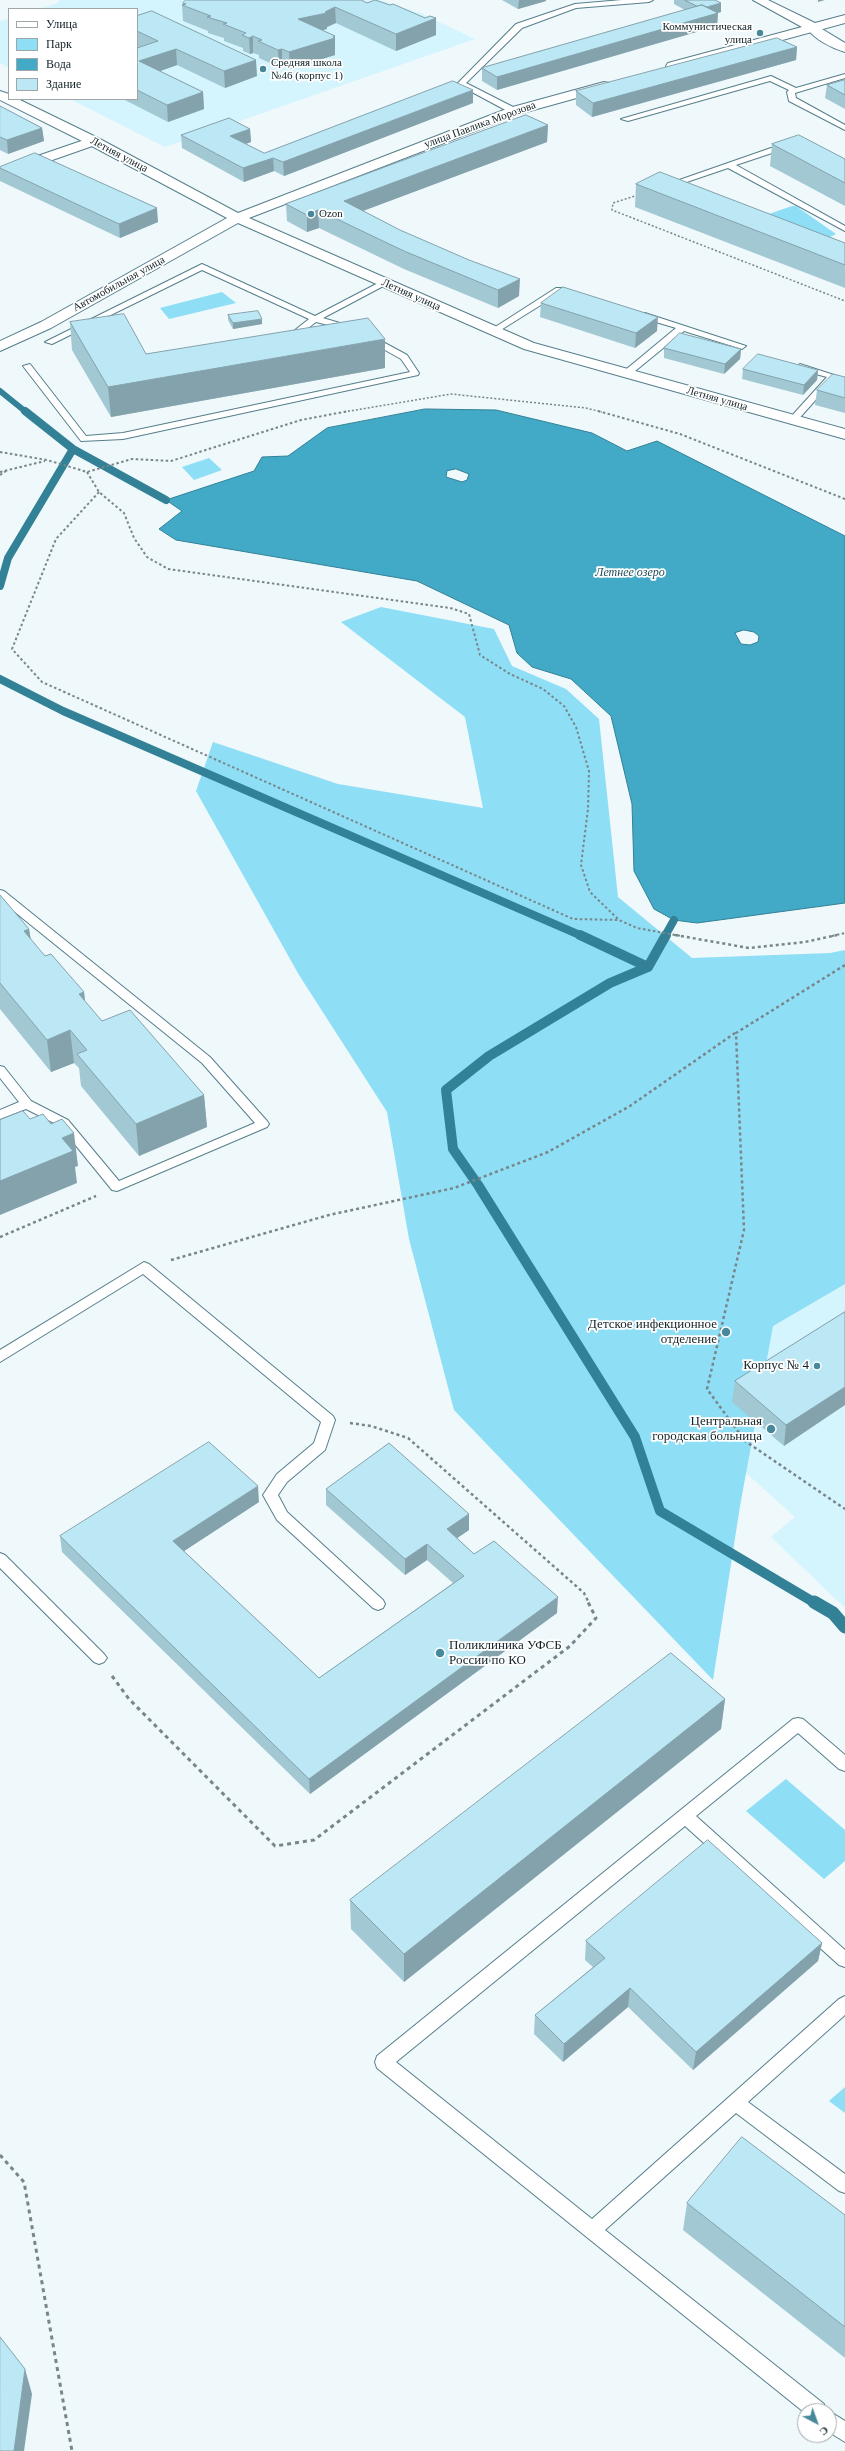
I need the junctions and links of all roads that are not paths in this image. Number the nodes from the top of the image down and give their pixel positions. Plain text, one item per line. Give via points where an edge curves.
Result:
1 (566, 0) edge
2 (649, 0) edge
3 (759, 0) edge
4 (575, 6) junction
5 (845, 19) edge
6 (812, 27) junction
7 (845, 48) edge
8 (663, 69) edge
9 (845, 76) edge
10 (618, 82) edge
11 (796, 91) junction
12 (12, 100) edge
13 (514, 111) junction
14 (625, 119) dead end
15 (845, 128) edge
16 (93, 141) junction
17 (794, 151) edge
18 (729, 165) junction
19 (19, 167) edge
20 (684, 190) edge
21 (237, 218) junction
22 (845, 229) edge
23 (385, 283) junction
24 (580, 297) edge
25 (631, 312) edge
26 (315, 319) junction
27 (682, 328) junction
28 (493, 331) junction
29 (50, 342) dead end
30 (742, 346) dead end
31 (0, 348) edge
32 (305, 351) edge
33 (788, 363) edge
34 (26, 366) dead end
35 (626, 374) junction
36 (833, 376) junction
37 (845, 379) edge
38 (792, 420) junction
39 (845, 434) edge
40 (0, 894) edge
41 (0, 1070) edge
42 (27, 1104) junction
43 (0, 1115) edge
44 (0, 1357) edge
45 (0, 1559) edge
46 (378, 1604) dead end
47 (99, 1658) road end
48 (845, 1764) edge
49 (685, 1816) junction
50 (845, 1960) edge
51 (845, 2004) edge
52 (736, 2102) junction
53 (845, 2185) edge
54 (592, 2230) junction
55 (807, 2403) edge
56 (837, 2426) edge
57 (845, 2433) edge

1 - 4 lane
2 - 4 lane
3 - 6 street
4 - 13 lane via 519,26 461,84
5 - 6 street
6 - 7 street via 825,38
6 - 8 street
9 - 11 lane
10 - 13 street, улица Павлика Морозова
11 - 14 lane via 771,78
11 - 15 lane via 791,92 792,99
12 - 16 street, Летняя улица
13 - 21 street, улица Павлика Морозова
16 - 19 street
16 - 21 street, Летняя улица
17 - 18 lane via 774,150
18 - 20 lane via 669,185
18 - 22 lane
21 - 23 street, Летняя улица
21 - 31 street, Автомобильная улица
23 - 26 lane
23 - 28 street, Летняя улица
24 - 28 lane via 559,290
25 - 27 lane
26 - 29 lane via 202,267
26 - 32 lane via 291,335
26 - 34 lane via 360,333 404,356 415,373 123,436 84,438
27 - 30 lane
27 - 35 lane
28 - 35 street, Летняя улица via 529,346
33 - 36 lane
35 - 38 street, Летняя улица
36 - 37 lane
36 - 38 lane
38 - 39 street, Летняя улица
40 - 42 lane via 206,1060 263,1124 117,1187 64,1122
41 - 42 lane
42 - 43 lane
44 - 46 lane via 144,1267 328,1420 320,1446 282,1478 270,1495 282,1516
45 - 47 lane
48 - 49 lane via 798,1724
49 - 50 lane
49 - 54 lane via 383,2062
51 - 52 lane
52 - 53 lane
52 - 54 lane
54 - 55 lane
56 - 57 lane

